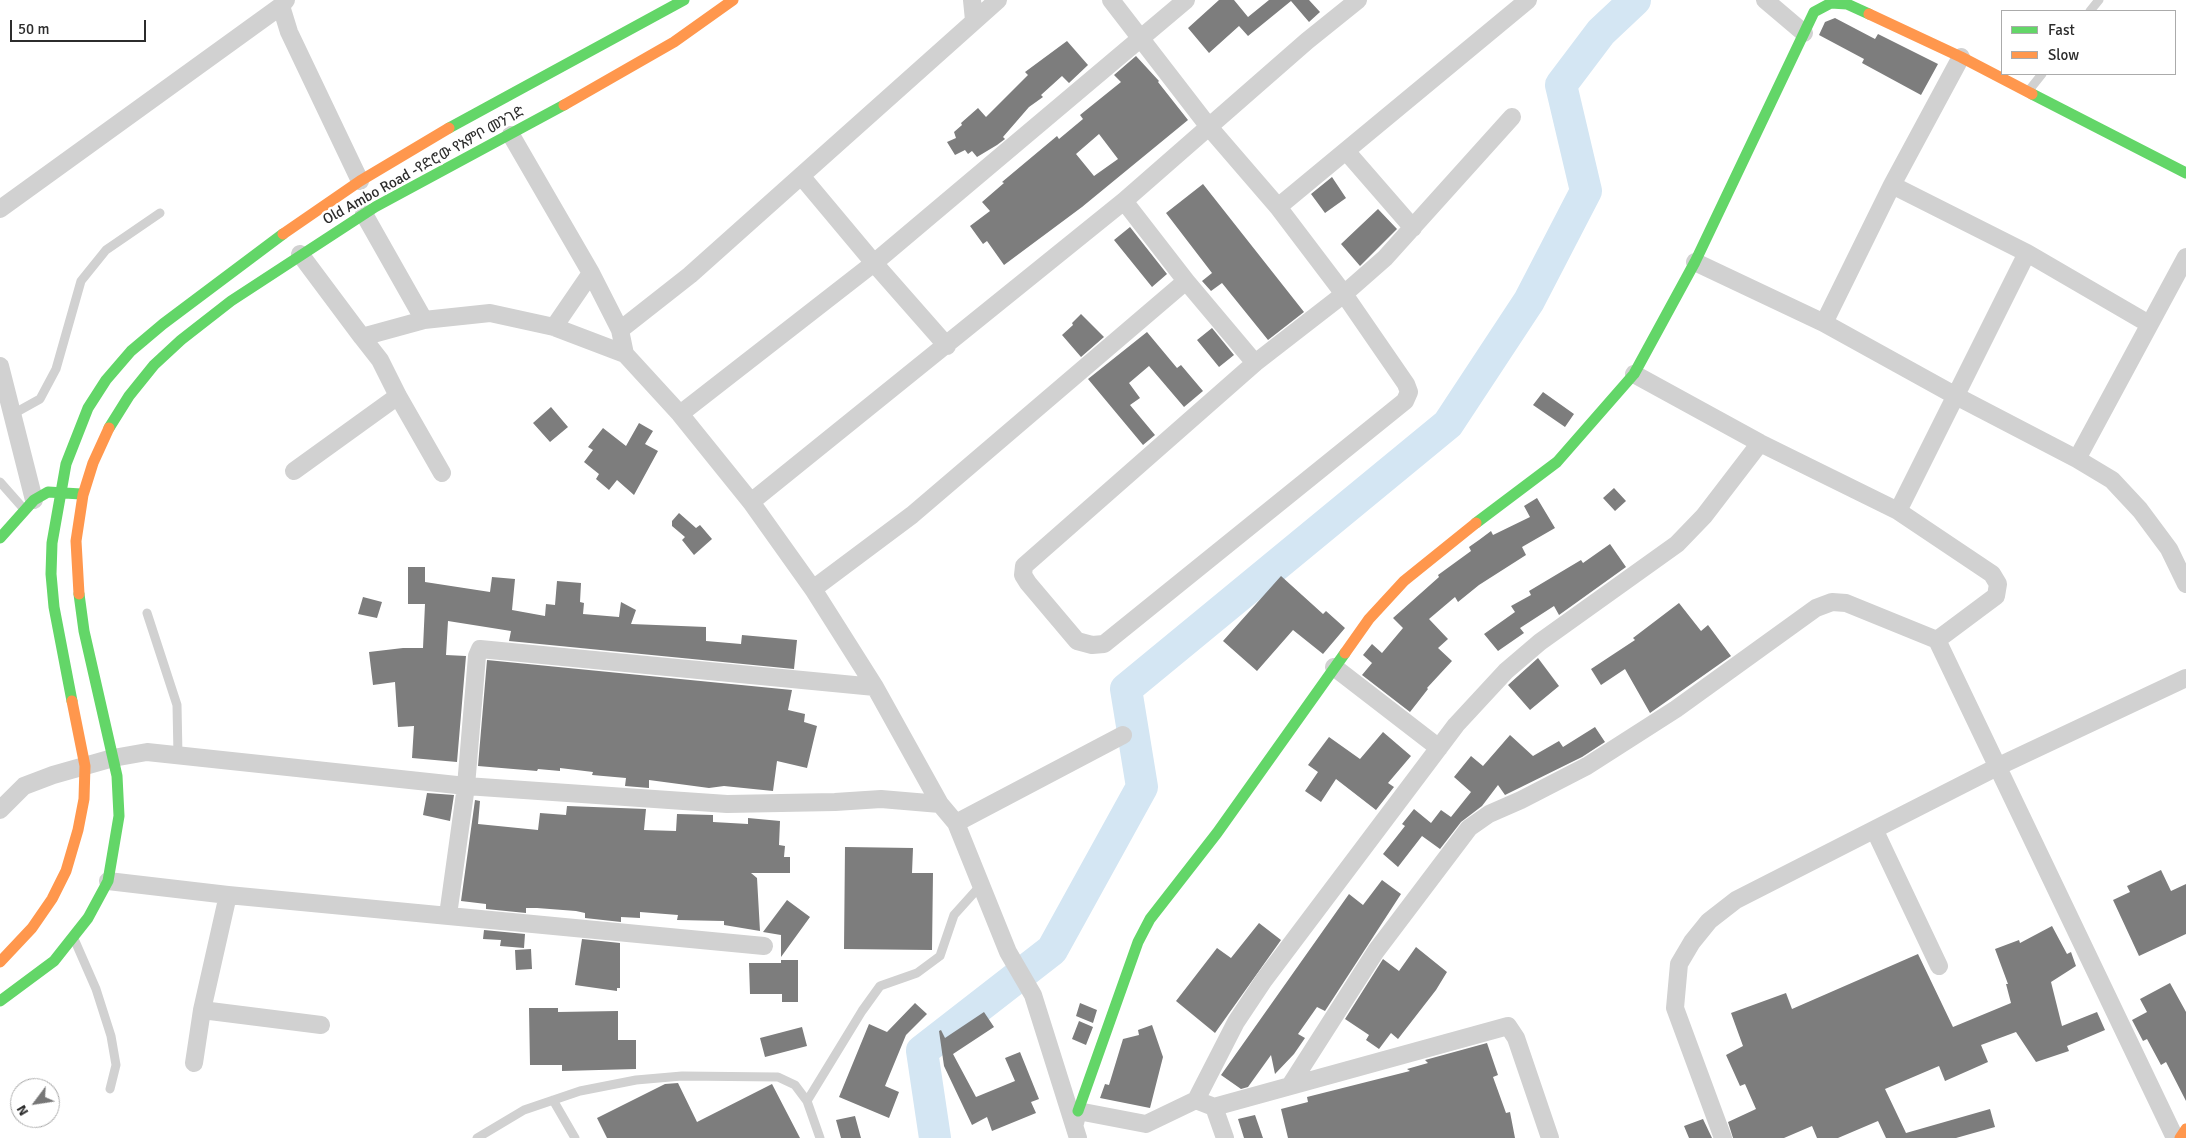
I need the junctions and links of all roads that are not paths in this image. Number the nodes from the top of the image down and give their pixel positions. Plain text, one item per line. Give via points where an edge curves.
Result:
1 (684, 0) edge
2 (733, 0) edge
3 (972, 0) edge
4 (998, 0) edge
5 (1111, 0) edge
6 (1186, 0) edge
7 (1358, 0) edge
8 (1765, 0) edge
9 (1522, 2) edge
10 (283, 3) edge
11 (974, 20) junction
12 (1804, 33) junction
13 (1141, 37) junction
14 (1961, 57) junction
15 (2041, 75) edge
16 (2028, 92) junction
17 (1512, 117) dead end
18 (1209, 127) junction
19 (511, 135) junction
20 (1346, 151) junction
21 (2186, 173) edge
22 (802, 177) junction
23 (360, 181) junction
24 (1892, 186) junction
25 (1124, 202) junction
26 (1278, 207) junction
27 (0, 209) edge
28 (160, 213) dead end
29 (364, 214) junction
30 (1413, 228) junction
31 (300, 254) junction
32 (2027, 254) junction
33 (2186, 257) edge
34 (1695, 262) junction
35 (874, 263) junction
36 (591, 273) junction
37 (1186, 281) junction
38 (1344, 294) junction
39 (424, 320) junction
40 (1824, 323) junction
41 (2149, 324) junction
42 (554, 327) junction
43 (620, 330) junction
44 (362, 337) junction
45 (947, 346) junction
46 (624, 354) junction
47 (1255, 363) junction
48 (0, 366) edge
49 (1634, 374) junction
50 (398, 396) junction
51 (1956, 396) junction
52 (13, 414) junction
53 (680, 414) junction
54 (1760, 443) junction
55 (2077, 459) junction
56 (294, 471) dead end
57 (442, 473) dead end
58 (0, 482) edge
59 (59, 491) junction
60 (84, 495) junction
61 (751, 502) junction
62 (29, 505) junction
63 (1898, 511) junction
64 (0, 538) edge
65 (2186, 584) edge
66 (813, 589) junction
67 (147, 614) dead end
68 (1937, 640) junction
69 (1334, 667) junction
70 (2186, 678) edge
71 (875, 687) junction
72 (1123, 735) dead end
73 (1439, 748) junction
74 (178, 756) junction
75 (113, 758) junction
76 (85, 766) junction
77 (1999, 766) junction
78 (466, 786) junction
79 (940, 804) junction
80 (0, 810) edge
81 (956, 823) junction
82 (1875, 831) junction
83 (108, 880) junction
84 (981, 885) junction
85 (228, 895) junction
86 (448, 915) junction
87 (74, 939) junction
88 (764, 946) dead end
89 (0, 962) edge
90 (1939, 966) dead end
91 (0, 1001) edge
92 (202, 1010) junction
93 (321, 1025) dead end
94 (194, 1063) dead end
95 (1290, 1084) junction
96 (110, 1089) dead end
97 (553, 1100) junction
98 (1196, 1100) junction
99 (807, 1101) junction
100 (1214, 1107) junction
101 (1076, 1125) edge
102 (2186, 1129) edge
103 (477, 1138) edge
104 (575, 1138) edge
105 (820, 1138) edge
106 (1225, 1138) edge
107 (1550, 1138) edge
108 (1723, 1138) edge
109 (2175, 1138) edge
110 (2180, 1138) edge

1 - 23 main road, Old Ambo Road -የድሮው የአምቦ መንገድ via 420,144
2 - 19 main road, Old Ambo Road -የድሮው የአምቦ መንገድ via 674,42
3 - 11 street
4 - 11 street
5 - 13 street
6 - 13 street
7 - 18 street via 1306,41
8 - 12 street
9 - 20 street
10 - 23 street via 289,32
10 - 27 street
11 - 22 street
12 - 14 main road via 1814,12 1831,3 1847,4
12 - 34 main road
13 - 18 street
13 - 35 street
14 - 16 main road
14 - 24 street
15 - 16 lane
16 - 21 main road
17 - 30 street
18 - 25 street
18 - 26 street
19 - 29 main road, Old Ambo Road -የድሮው የአምቦ መንገድ
19 - 36 street
20 - 26 street
20 - 30 street
22 - 35 street
22 - 43 street via 690,275
23 - 59 main road, Old Ambo Road -የድሮው የአምቦ መንገድ via 277,238 131,351 88,408 76,434
24 - 32 street
24 - 40 street
25 - 37 street
25 - 45 street
26 - 38 street
28 - 52 lane via 106,250 81,281 56,369 40,399
29 - 31 main road, Old Ambo Road -የድሮው የአምቦ መንገድ
29 - 39 street
30 - 38 street
31 - 44 street
31 - 60 main road, Old Ambo Road -የድሮው የአምቦ መንገድ via 231,301 154,365 110,426
32 - 41 street
32 - 51 street
33 - 41 street
34 - 40 street
34 - 49 main road
35 - 45 street
35 - 53 street
36 - 42 street
36 - 43 street
37 - 47 street
37 - 66 street via 912,515
38 - 47 street
38 - 47 street via 1406,384 1409,392 1405,401 1104,644 1077,642 1028,583 1023,575 1024,566
39 - 42 street via 490,313
39 - 44 street
40 - 51 street
41 - 55 street
42 - 46 street
43 - 46 street
44 - 50 street via 380,360
45 - 61 street
46 - 53 street
48 - 52 street
49 - 54 street
49 - 69 main road via 1558,462 1404,581 1369,620
50 - 56 street
50 - 57 street
51 - 55 street
51 - 63 street
52 - 62 street
53 - 61 street
54 - 63 street
54 - 73 street via 1704,516 1677,544 1526,653 1483,694
55 - 65 street via 2112,480 2140,510 2169,549
58 - 62 lane
59 - 60 main road
59 - 62 main road via 48,492
59 - 76 main road, Old Ambo Road -የድሮው የአምቦ መንገድ via 51,574 60,641
60 - 75 main road, Old Ambo Road -የድሮው የአምቦ መንገድ via 76,541 76,570 84,631
61 - 66 street
62 - 64 main road via 9,522
63 - 68 street via 1992,574 1998,584 1996,596
66 - 71 street
67 - 74 lane via 177,705
68 - 77 street
68 - 95 street via 1846,602 1832,602 1816,608 1676,709 1587,766 1488,814 1469,828 1376,951
69 - 73 street
69 - 101 main road via 1217,833 1150,919 1138,942
70 - 77 street
71 - 78 street via 480,649
71 - 79 street
72 - 81 street
73 - 98 street via 1264,980 1236,1022
74 - 75 street via 148,752
74 - 78 street
75 - 76 street
75 - 83 main road, Old Ambo Road -የድሮው የአምቦ መንገድ via 118,816
76 - 80 street via 24,786
76 - 89 main road, Old Ambo Road -የድሮው የአምቦ መንገድ via 84,799 66,870 40,918
77 - 82 street
77 - 109 street
78 - 79 street via 727,804 881,799
78 - 86 street
79 - 81 street
81 - 84 street
82 - 90 street
82 - 108 street via 1736,900 1709,921 1679,964 1675,1008
83 - 85 street
83 - 87 main road, Old Ambo Road -የድሮው የአምቦ መንገድ
84 - 99 lane via 954,915 940,956 917,973 880,986
84 - 101 street via 1008,952 1032,995
85 - 86 street
85 - 92 street
86 - 88 street
87 - 91 main road, Old Ambo Road -የድሮው የአምቦ መንገድ via 42,972
87 - 96 lane via 96,989 111,1036 116,1065
92 - 93 street
92 - 94 street
95 - 100 street
95 - 107 street via 1508,1026 1516,1038
97 - 99 lane via 636,1080 692,1076 778,1077 795,1085
97 - 103 lane via 524,1110
97 - 104 lane
98 - 100 street
98 - 101 street via 1146,1124
99 - 105 lane
100 - 106 street
102 - 110 main road

